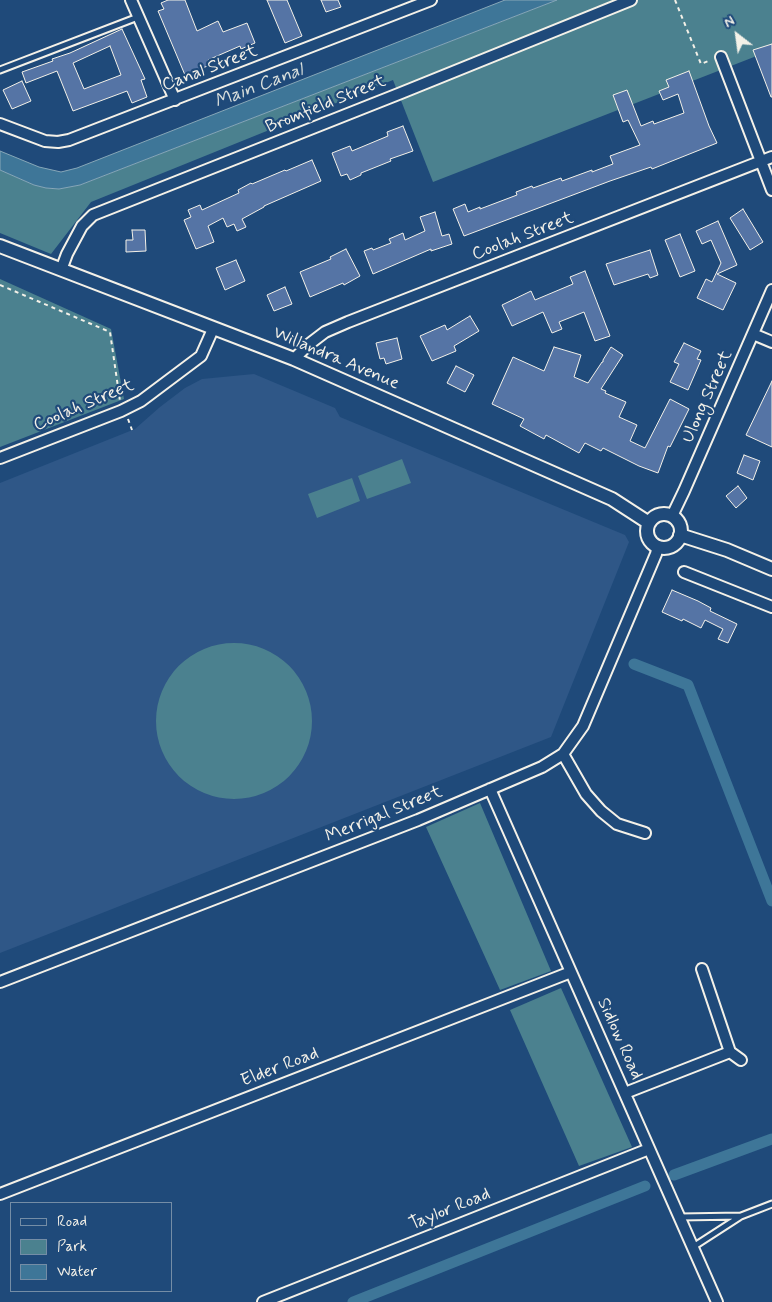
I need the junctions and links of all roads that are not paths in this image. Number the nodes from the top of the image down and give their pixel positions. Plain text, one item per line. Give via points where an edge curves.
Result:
1 (131, 0) edge
2 (431, 0) edge
3 (631, 0) edge
4 (138, 17) junction
5 (717, 58) road end
6 (0, 70) edge
7 (175, 100) junction
8 (0, 124) edge
9 (772, 157) edge
10 (761, 162) junction
11 (772, 190) edge
12 (0, 246) edge
13 (61, 270) junction
14 (772, 290) edge
15 (213, 329) junction
16 (753, 334) junction
17 (772, 342) edge
18 (294, 359) junction
19 (0, 458) edge
20 (672, 516) junction
21 (649, 523) junction
22 (680, 535) junction
23 (658, 546) junction
24 (772, 569) edge
25 (684, 572) dead end
26 (772, 607) edge
27 (563, 754) junction
28 (490, 789) junction
29 (645, 833) dead end
30 (702, 970) dead end
31 (571, 972) junction
32 (0, 982) edge
33 (730, 1052) junction
34 (741, 1060) dead end
35 (625, 1093) junction
36 (649, 1149) junction
37 (0, 1194) edge
38 (772, 1204) edge
39 (741, 1216) junction
40 (680, 1217) junction
41 (693, 1247) junction
42 (263, 1302) edge
43 (717, 1302) edge

1 - 4 street
2 - 7 street, Canal Street
3 - 13 street, Bromfield Street via 93,215 82,226
4 - 6 lane
4 - 7 street
5 - 10 street
7 - 8 street, Canal Street via 84,136 58,142 45,141
9 - 10 street, Coolah Street
10 - 11 street
10 - 18 street, Coolah Street via 348,322 325,332
12 - 13 street, Willandra Avenue
13 - 15 street, Willandra Avenue
14 - 16 street, Ulong Street
15 - 18 street, Willandra Avenue
15 - 19 street, Coolah Street via 201,356 141,401
16 - 17 street
16 - 20 street, Ulong Street
18 - 21 street, Willandra Avenue via 612,499
20 - 21 street via 659,515
20 - 22 street via 679,524
21 - 23 street via 648,536
22 - 23 street via 671,546
22 - 24 street
23 - 27 street, Merrigal Street via 583,726
25 - 26 street
27 - 28 street, Merrigal Street via 542,767
27 - 29 street via 586,794 601,811 617,824
28 - 31 street, Sidlow Road
28 - 32 street, Merrigal Street
30 - 33 street
31 - 35 street, Sidlow Road
31 - 37 street, Elder Road
33 - 34 street
33 - 35 street
35 - 36 street, Sidlow Road
36 - 40 street, Sidlow Road
36 - 42 street, Taylor Road
38 - 39 lane
39 - 40 lane
39 - 41 lane
40 - 41 street, Sidlow Road
41 - 43 street, Sidlow Road

